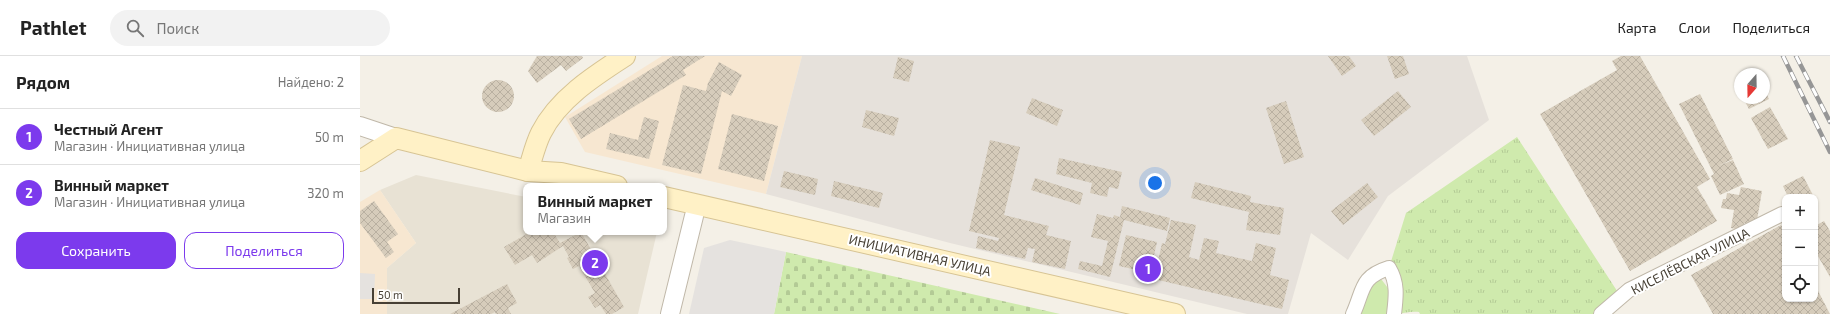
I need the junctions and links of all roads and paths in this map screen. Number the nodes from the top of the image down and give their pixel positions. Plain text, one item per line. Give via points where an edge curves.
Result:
1 (625, 56) edge
2 (360, 126) edge
3 (396, 138) junction
4 (360, 161) edge
5 (528, 171) junction
6 (552, 183) edge
7 (604, 183) edge
8 (667, 198) edge
9 (667, 211) edge
10 (1782, 214) dead end
11 (694, 216) junction
12 (670, 314) edge
13 (1126, 314) edge
14 (1175, 314) edge
15 (1353, 314) edge
16 (1394, 314) edge
17 (1601, 314) edge

1 - 5 main road via 578,89 549,120 540,134
2 - 3 street
3 - 4 main road
3 - 5 main road
5 - 6 main road
5 - 7 main road via 562,173
8 - 14 main road, ИНИЦИАТИВНАЯ УЛИЦА
9 - 11 main road, ИНИЦИАТИВНАЯ УЛИЦА
10 - 17 street, КИСЕЛЁВСКАЯ УЛИЦА via 1629,290
11 - 12 street
11 - 13 main road, ИНИЦИАТИВНАЯ УЛИЦА
15 - 16 street via 1368,278 1389,268 1394,276 1396,290

